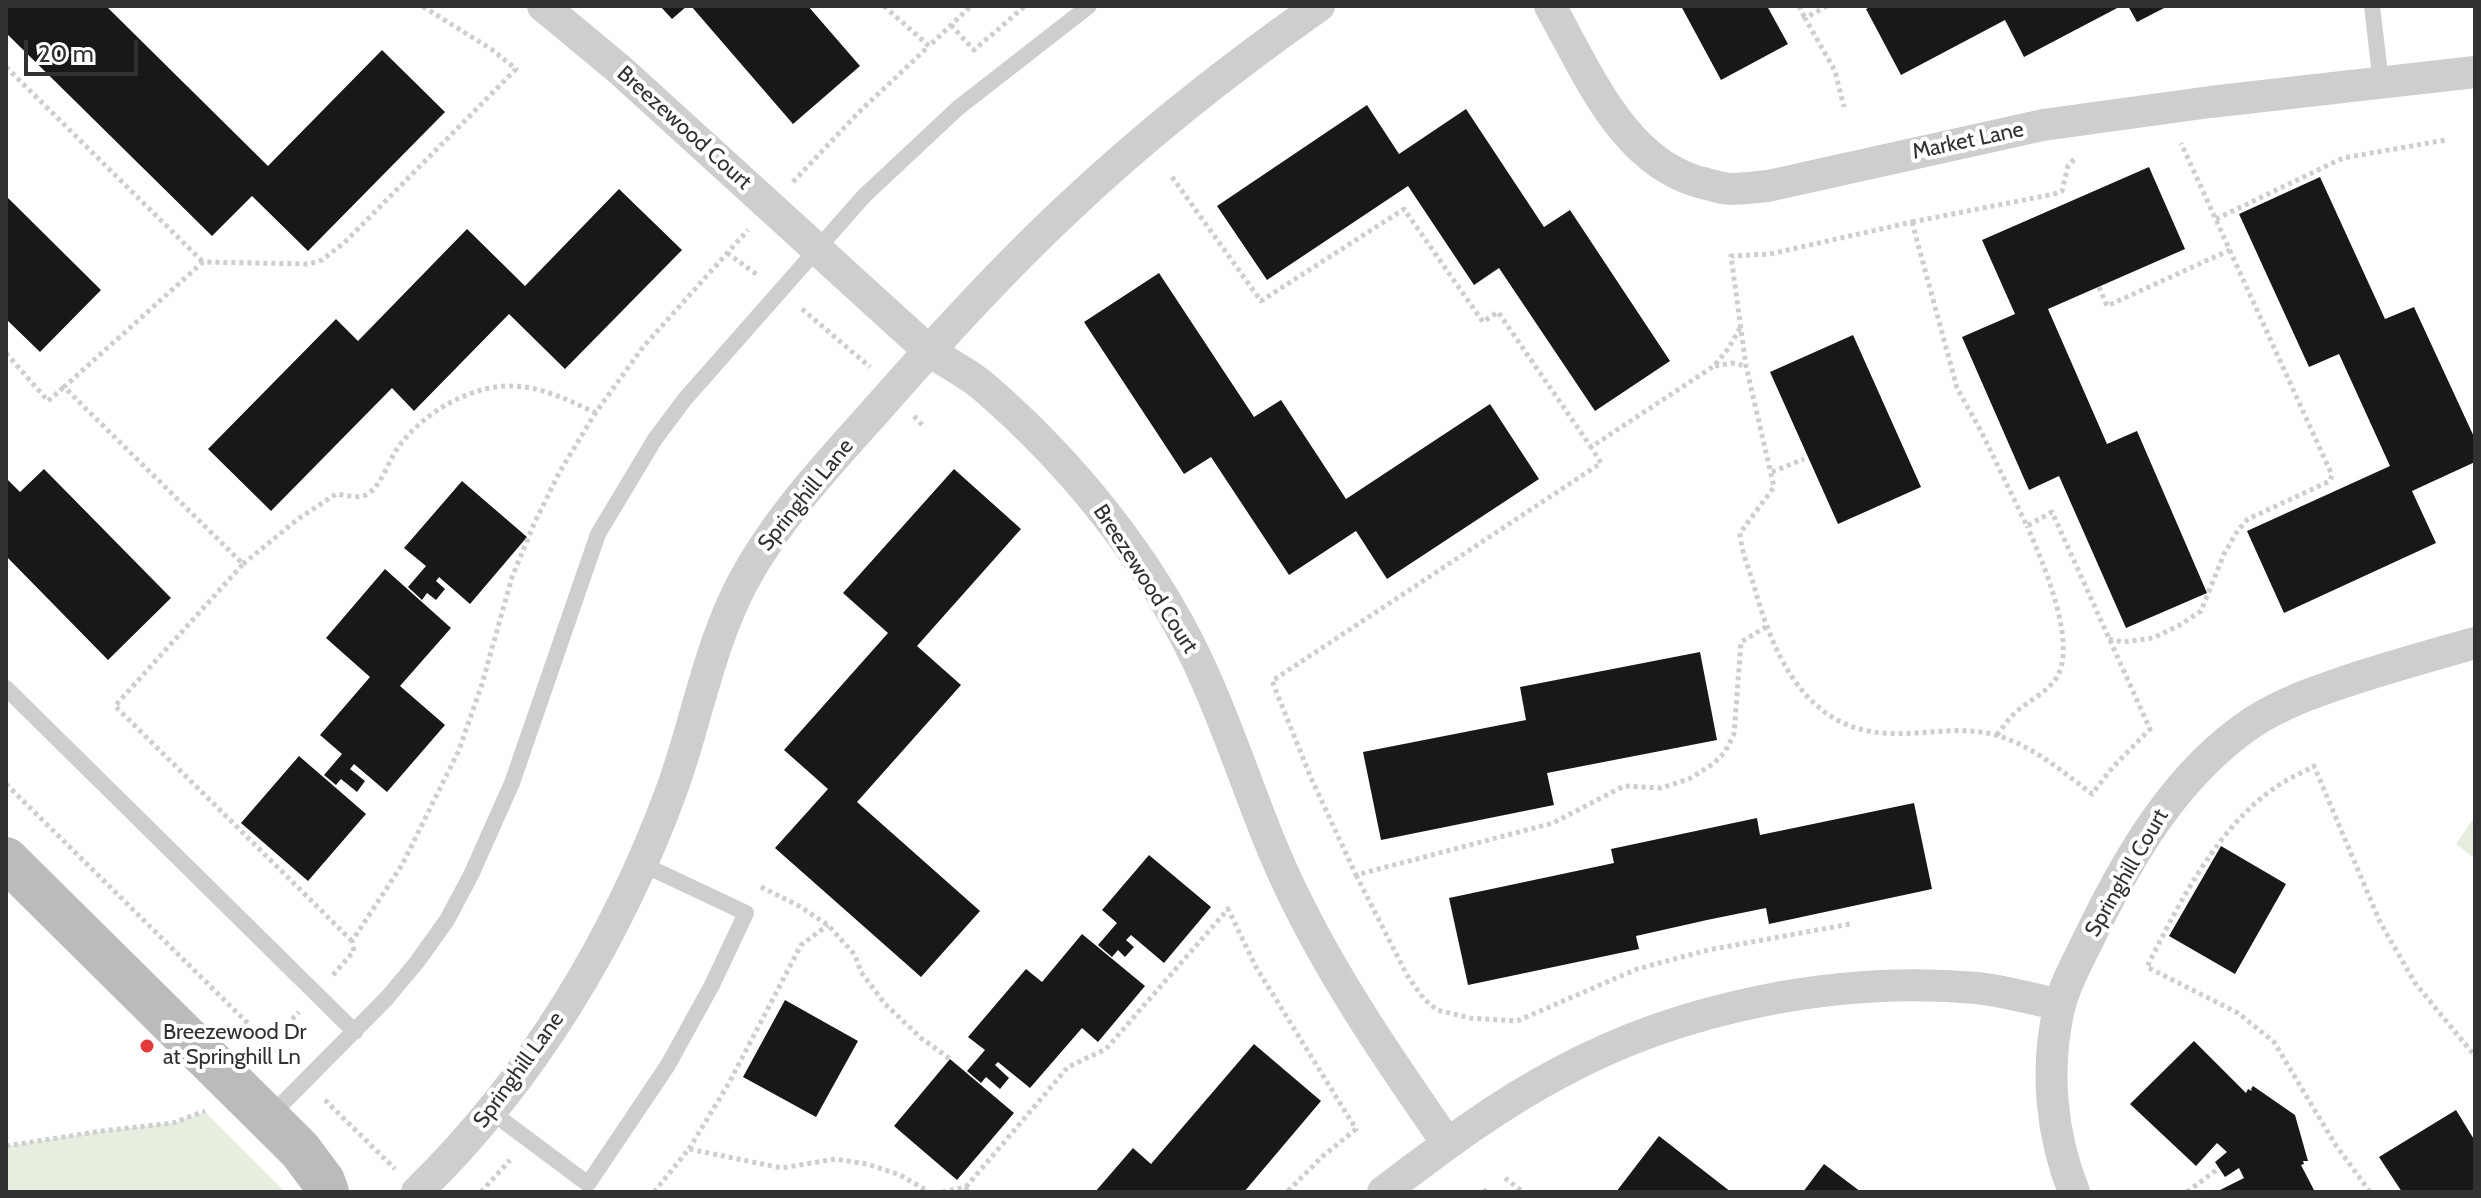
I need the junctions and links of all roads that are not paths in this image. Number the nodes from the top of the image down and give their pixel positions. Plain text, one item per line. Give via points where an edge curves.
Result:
1 (543, 6) edge
2 (1089, 6) edge
3 (1319, 6) edge
4 (1550, 6) edge
5 (2372, 6) edge
6 (2475, 72) edge
7 (2381, 83) junction
8 (816, 248) junction
9 (929, 351) junction
10 (2475, 643) edge
11 (6, 688) edge
12 (6, 859) edge
13 (642, 864) junction
14 (2060, 1005) junction
15 (355, 1032) junction
16 (490, 1111) junction
17 (268, 1118) junction
18 (1447, 1143) junction
19 (327, 1192) edge
20 (417, 1192) edge
21 (1383, 1192) edge
22 (2074, 1192) edge

1 - 8 street, Breezewood Court
2 - 8 lane via 919,142
3 - 9 street, Springhill Lane via 1225,74 1109,171
4 - 7 street, Market Lane via 1606,103 1643,150 1671,172 1729,189 1768,186 2043,125
5 - 7 lane
6 - 7 street, Market Lane
8 - 9 street, Breezewood Court
8 - 15 lane via 685,399 628,482 598,534 512,783 471,875 417,962
9 - 13 street, Springhill Lane via 802,494 743,583 714,651 673,785
9 - 18 street, Breezewood Court via 982,385 1030,430 1092,497 1163,599 1197,661 1302,913 1386,1054
10 - 14 street, Springhill Court via 2315,692 2252,723 2215,753 2182,785 2137,848
11 - 15 lane
12 - 17 street
13 - 16 street, Springhill Lane via 580,983
13 - 16 lane via 746,913 668,1065 588,1184
14 - 18 street via 1981,988 1926,985 1871,986 1748,1004 1687,1019 1592,1056
14 - 22 street, Springhill Court via 2053,1063 2054,1125
15 - 17 lane
16 - 20 street, Springhill Lane
17 - 19 street via 300,1150
18 - 21 street

